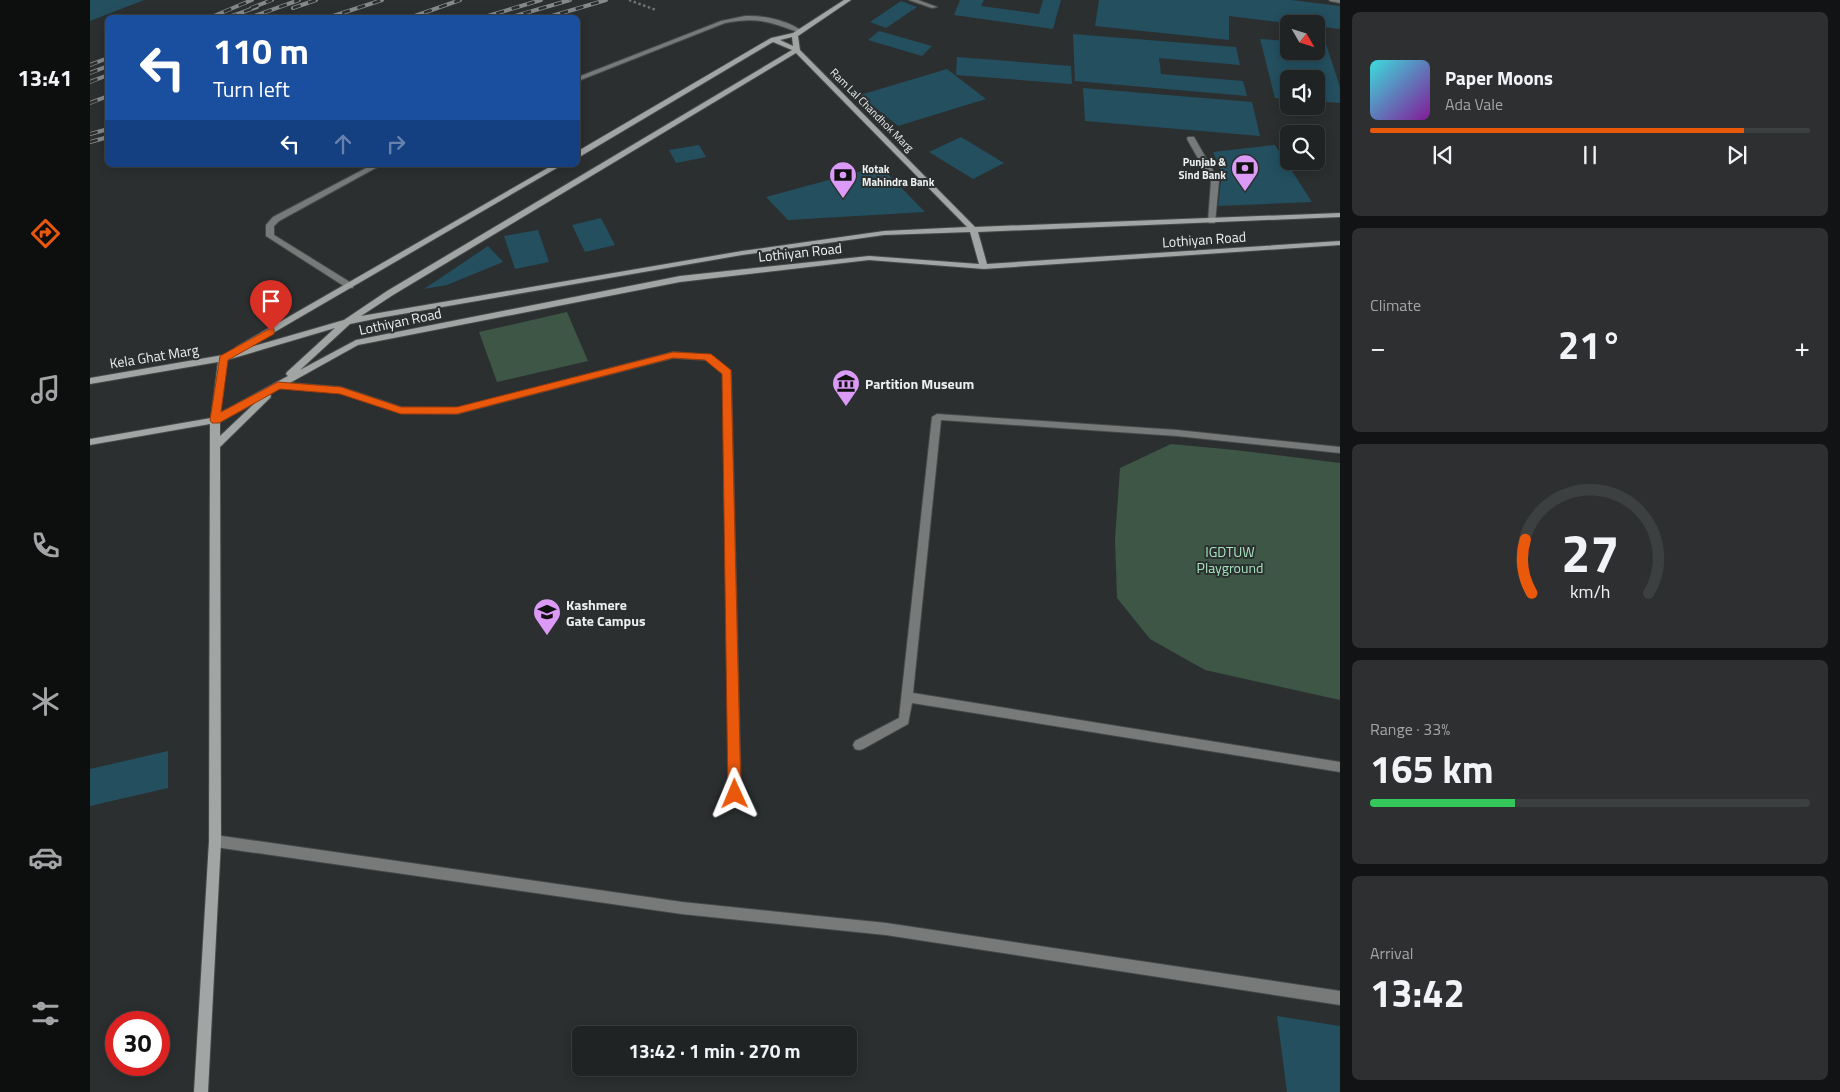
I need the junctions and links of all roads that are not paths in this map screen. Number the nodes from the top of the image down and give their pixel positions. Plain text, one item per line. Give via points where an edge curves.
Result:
1 (848, 0) edge
2 (912, 0) edge
3 (1332, 0) edge
4 (1340, 1) edge
5 (934, 7) dead end
6 (797, 33) junction
7 (773, 40) junction
8 (797, 50) junction
9 (580, 78) edge
10 (1192, 139) dead end
11 (580, 153) edge
12 (373, 167) edge
13 (555, 167) edge
14 (1340, 215) edge
15 (1212, 221) junction
16 (973, 229) junction
17 (1340, 243) edge
18 (984, 267) junction
19 (350, 286) junction
20 (347, 322) junction
21 (223, 358) junction
22 (90, 381) edge
23 (278, 385) junction
24 (215, 420) junction
25 (90, 442) edge
26 (217, 444) junction
27 (1340, 450) edge
28 (906, 697) junction
29 (859, 745) dead end
30 (1340, 767) edge
31 (735, 794) dead end
32 (215, 840) junction
33 (1340, 998) edge
34 (201, 1092) edge

1 - 6 street
2 - 5 street
3 - 4 street
6 - 7 street
6 - 8 street
6 - 9 street via 760,17 744,16
7 - 8 street
7 - 11 street
8 - 16 street, Ram Lal Chandhok Marg
8 - 20 street via 390,293
10 - 15 street via 1215,181
12 - 19 street via 276,219 270,226 270,236
13 - 19 street
14 - 15 street, Lothiyan Road
15 - 16 street, Lothiyan Road
16 - 18 street
16 - 20 street, Lothiyan Road via 884,233 742,253
17 - 18 street, Lothiyan Road
18 - 23 street, Lothiyan Road via 869,258 680,279 356,343
19 - 21 street
20 - 21 street
20 - 23 street
21 - 22 street, Kela Ghat Marg
21 - 24 street
23 - 24 street
23 - 26 street
23 - 31 street via 341,390 401,410 457,411 673,355 708,357 727,372
24 - 25 street
24 - 26 street
26 - 32 street
27 - 28 street via 1178,433 937,417
28 - 29 street via 904,721
28 - 30 street
32 - 33 street via 682,908 886,929
32 - 34 street

